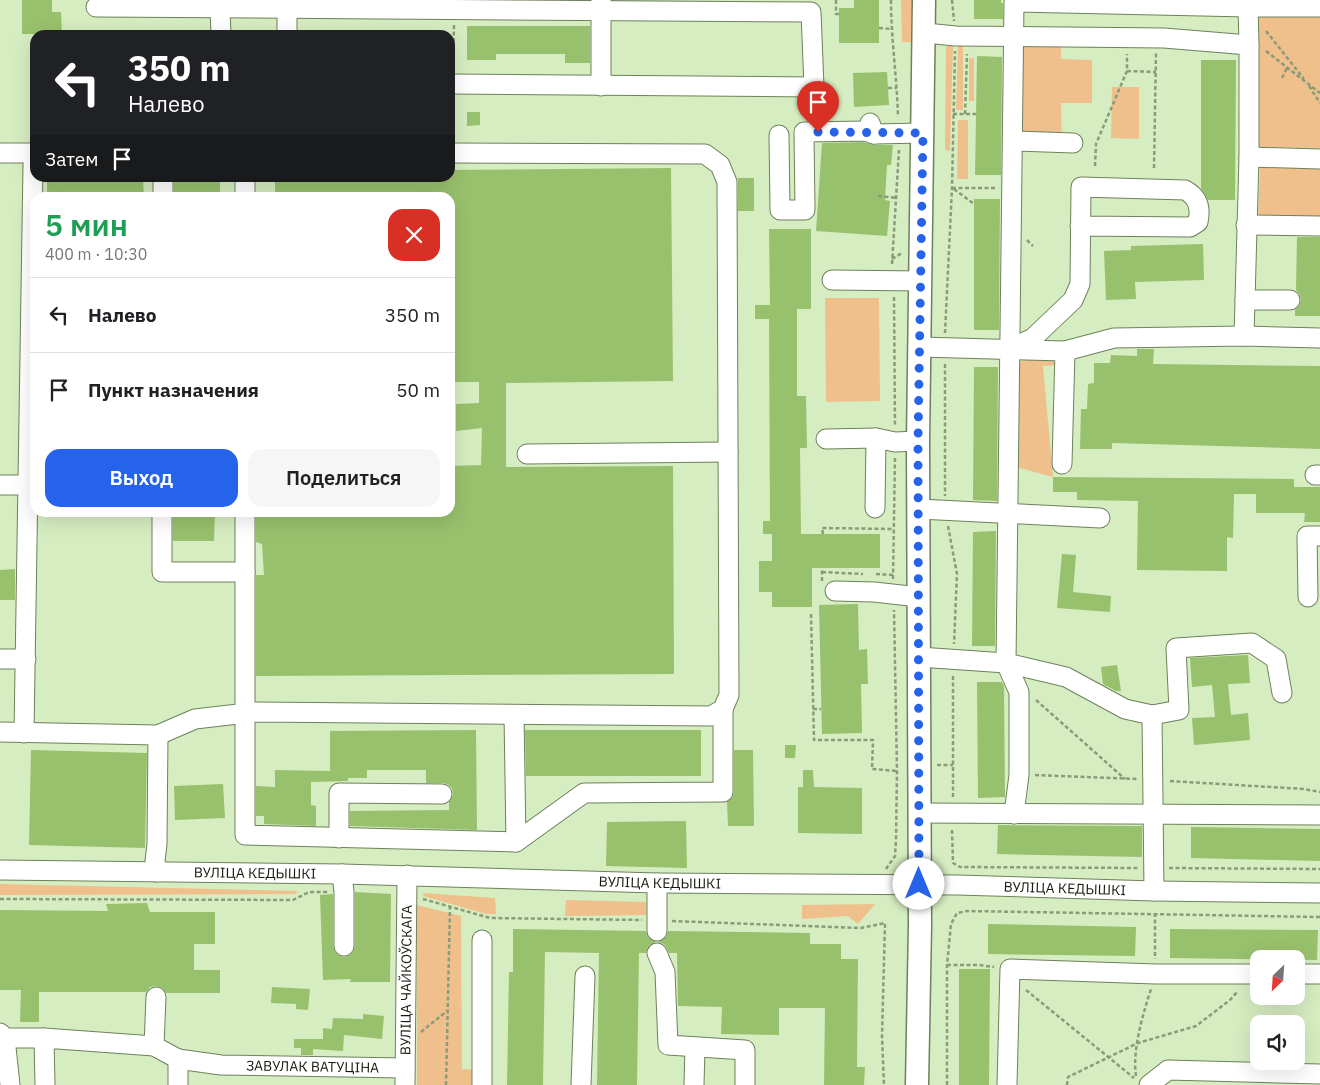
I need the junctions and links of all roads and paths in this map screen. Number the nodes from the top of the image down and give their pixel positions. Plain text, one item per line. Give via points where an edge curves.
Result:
1 (836, 0) edge
2 (924, 0) edge
3 (952, 0) edge
4 (287, 4) edge
5 (601, 5) edge
6 (96, 7) dead end
7 (1248, 7) junction
8 (1320, 7) edge
9 (220, 8) junction
10 (454, 10) junction
11 (839, 14) dead end
12 (1263, 27) dead end
13 (879, 28) dead end
14 (891, 29) dead end
15 (220, 30) edge
16 (286, 30) edge
17 (453, 30) edge
18 (925, 33) junction
19 (956, 36) junction
20 (1014, 36) junction
21 (1129, 38) junction
22 (1156, 38) junction
23 (1249, 44) junction
24 (976, 54) dead end
25 (1288, 68) dead end
26 (1127, 71) junction
27 (1156, 72) junction
28 (1282, 78) dead end
29 (455, 84) edge
30 (601, 86) junction
31 (888, 88) dead end
32 (897, 88) dead end
33 (1320, 104) edge
34 (954, 114) junction
35 (965, 114) junction
36 (976, 114) dead end
37 (839, 123) dead end
38 (923, 133) junction
39 (874, 134) junction
40 (778, 135) dead end
41 (1013, 141) junction
42 (1073, 144) dead end
43 (30, 152) edge
44 (455, 153) edge
45 (0, 154) edge
46 (1249, 157) junction
47 (1320, 159) edge
48 (1095, 166) dead end
49 (1154, 168) dead end
50 (1012, 187) junction
51 (952, 188) junction
52 (878, 196) dead end
53 (897, 198) dead end
54 (974, 204) dead end
55 (1246, 225) junction
56 (1080, 226) junction
57 (1320, 226) edge
58 (832, 280) dead end
59 (922, 281) junction
60 (1245, 300) junction
61 (1290, 300) dead end
62 (1244, 336) junction
63 (1320, 338) edge
64 (921, 347) junction
65 (945, 347) junction
66 (1010, 349) junction
67 (1065, 351) junction
68 (876, 438) junction
69 (826, 439) dead end
70 (918, 441) junction
71 (728, 452) junction
72 (527, 454) dead end
73 (1062, 464) dead end
74 (0, 485) edge
75 (30, 485) edge
76 (875, 508) dead end
77 (919, 509) junction
78 (945, 510) junction
79 (1008, 514) junction
80 (31, 517) edge
81 (162, 517) edge
82 (245, 517) edge
83 (1100, 518) dead end
84 (893, 529) dead end
85 (822, 534) dead end
86 (1320, 536) edge
87 (822, 568) dead end
88 (245, 572) junction
89 (822, 572) junction
90 (867, 574) dead end
91 (875, 574) dead end
92 (893, 575) dead end
93 (828, 590) joint
94 (919, 597) junction
95 (1308, 598) dead end
96 (810, 614) dead end
97 (919, 657) junction
98 (0, 659) edge
99 (26, 659) junction
100 (953, 660) junction
101 (1006, 662) junction
102 (1282, 693) dead end
103 (1036, 700) dead end
104 (813, 709) junction
105 (821, 709) dead end
106 (723, 710) junction
107 (245, 714) junction
108 (514, 714) junction
109 (1152, 715) junction
110 (0, 732) edge
111 (24, 733) junction
112 (158, 735) junction
113 (897, 771) dead end
114 (1019, 775) junction
115 (1125, 779) junction
116 (1145, 780) junction
117 (1320, 792) edge
118 (442, 794) dead end
119 (953, 812) junction
120 (919, 813) junction
121 (1153, 813) junction
122 (1014, 814) junction
123 (1320, 815) edge
124 (339, 838) junction
125 (516, 842) junction
126 (960, 867) dead end
127 (0, 870) edge
128 (157, 872) junction
129 (407, 875) junction
130 (343, 883) junction
131 (657, 884) junction
132 (919, 884) junction
133 (1154, 891) junction
134 (1320, 893) edge
135 (0, 899) edge
136 (450, 907) dead end
137 (1155, 913) junction
138 (1320, 917) edge
139 (885, 923) dead end
140 (657, 931) dead end
141 (482, 940) dead end
142 (344, 946) dead end
143 (657, 953) dead end
144 (947, 965) junction
145 (1010, 973) junction
146 (1156, 974) junction
147 (1250, 974) edge
148 (1305, 974) edge
149 (1320, 974) edge
150 (585, 976) dead end
151 (1250, 979) edge
152 (156, 997) dead end
153 (447, 1011) junction
154 (3, 1036) edge
155 (44, 1038) junction
156 (1138, 1043) junction
157 (406, 1045) junction
158 (154, 1046) junction
159 (695, 1047) junction
160 (1108, 1057) junction
161 (178, 1060) junction
162 (1320, 1074) edge
163 (405, 1076) edge
164 (10, 1085) edge
165 (45, 1085) edge
166 (178, 1085) edge
167 (446, 1085) edge
168 (482, 1085) edge
169 (582, 1085) edge
170 (694, 1085) edge
171 (745, 1085) edge
172 (884, 1085) edge
173 (918, 1085) edge
174 (947, 1085) edge
175 (1007, 1085) edge
176 (1068, 1085) edge
177 (1149, 1085) edge

1 - 11 path via 836,14
2 - 18 main road
3 - 19 path
4 - 9 street
4 - 10 street
4 - 16 street
5 - 10 street
5 - 30 street
5 - 30 street via 811,12 814,87
6 - 9 street
7 - 8 street
7 - 20 street via 1014,2
7 - 23 street
9 - 15 street
10 - 17 path
12 - 33 path
13 - 14 path
18 - 19 street
18 - 38 main road
19 - 20 street
19 - 34 path
20 - 21 street
20 - 41 street
21 - 22 street
21 - 26 path via 1126,43
22 - 23 street
22 - 27 path
23 - 46 street
24 - 35 path via 966,54
25 - 28 path
26 - 27 path
26 - 48 path via 1096,144
27 - 49 path
29 - 30 street
31 - 32 path
34 - 35 path
34 - 51 path
35 - 36 path
37 - 39 street via 871,123
38 - 39 street
38 - 59 main road
39 - 40 street via 866,131 804,132 804,210 780,210
41 - 42 street
41 - 50 street
43 - 45 street
44 - 71 street via 705,154 720,165 727,182
46 - 47 street
46 - 55 street
50 - 51 path
50 - 66 street
51 - 54 path
51 - 65 path
52 - 53 path
55 - 57 street
55 - 60 street
56 - 56 street via 1081,187 1185,190 1198,202 1200,211 1198,222 1190,227
56 - 66 street via 1080,284 1073,300 1033,338
58 - 59 street
59 - 64 main road
60 - 61 street
60 - 62 street
62 - 63 street
62 - 67 street via 1114,338
64 - 65 street
64 - 70 main road
65 - 66 street
65 - 78 path
66 - 67 street
66 - 79 street
67 - 73 street
68 - 69 street
68 - 70 street via 895,442
68 - 76 street
70 - 77 main road
71 - 72 street
71 - 106 street via 729,695
74 - 75 street
77 - 78 street
77 - 94 main road
78 - 79 street
78 - 100 path via 957,574
79 - 83 street
79 - 101 street
80 - 99 street
81 - 88 street via 162,572
82 - 88 street
84 - 85 path via 822,528
86 - 95 street via 1307,536
87 - 89 path
88 - 107 street
89 - 90 path
89 - 93 path
91 - 92 path
93 - 94 street
94 - 97 main road
96 - 104 path
97 - 100 street
97 - 120 main road
98 - 99 street
99 - 111 street
100 - 101 street
100 - 119 path
101 - 109 street via 1066,677 1125,709
101 - 114 street via 1019,692
102 - 109 street via 1276,659 1252,643 1176,648 1179,710
103 - 115 path
104 - 105 path
104 - 113 path via 814,740 873,740 872,769
106 - 108 street via 711,716
106 - 125 street via 723,792 584,793
107 - 108 street
107 - 112 street via 195,719
107 - 124 street via 245,835
108 - 125 street
109 - 116 street
110 - 111 street
111 - 112 street
112 - 128 street
114 - 115 path
114 - 122 street
115 - 116 path
116 - 117 path
116 - 121 street
118 - 124 street via 339,793
119 - 120 street
119 - 122 street
119 - 126 path via 953,863
120 - 132 main road
121 - 122 street
121 - 123 street
121 - 133 street
124 - 125 street
127 - 128 street, ВУЛІЦА КЕДЫШКІ
128 - 130 street, ВУЛІЦА КЕДЫШКІ
129 - 130 street, ВУЛІЦА КЕДЫШКІ
129 - 131 street, ВУЛІЦА КЕДЫШКІ
129 - 157 street, ВУЛІЦА ЧАЙКОЎСКАГА
130 - 135 path via 293,900
130 - 142 street
131 - 132 street, ВУЛІЦА КЕДЫШКІ
131 - 140 street
132 - 133 street, ВУЛІЦА КЕДЫШКІ
132 - 173 main road
133 - 134 street, ВУЛІЦА КЕДЫШКІ
136 - 153 path
137 - 138 path
137 - 144 path via 956,913 951,924
137 - 146 path
139 - 172 path
141 - 168 street
143 - 159 street via 665,972 668,1045
144 - 145 path via 979,965
144 - 174 path
145 - 146 street
145 - 160 path
145 - 175 street
146 - 147 street
146 - 156 path
148 - 149 street
150 - 169 street
151 - 156 path via 1230,1000 1196,1026
152 - 158 street
153 - 157 path
153 - 167 path
154 - 155 street
154 - 164 street
155 - 158 street
155 - 165 street
156 - 160 path
156 - 160 path via 1134,1064 1137,1080
157 - 163 street, ВУЛІЦА ЧАЙКОЎСКАГА
158 - 161 street
159 - 170 street
159 - 171 street via 745,1050
160 - 176 path via 1068,1077
161 - 163 street, ЗАВУЛАК ВАТУЦІНА via 221,1066
161 - 166 street
162 - 177 street via 1168,1070

